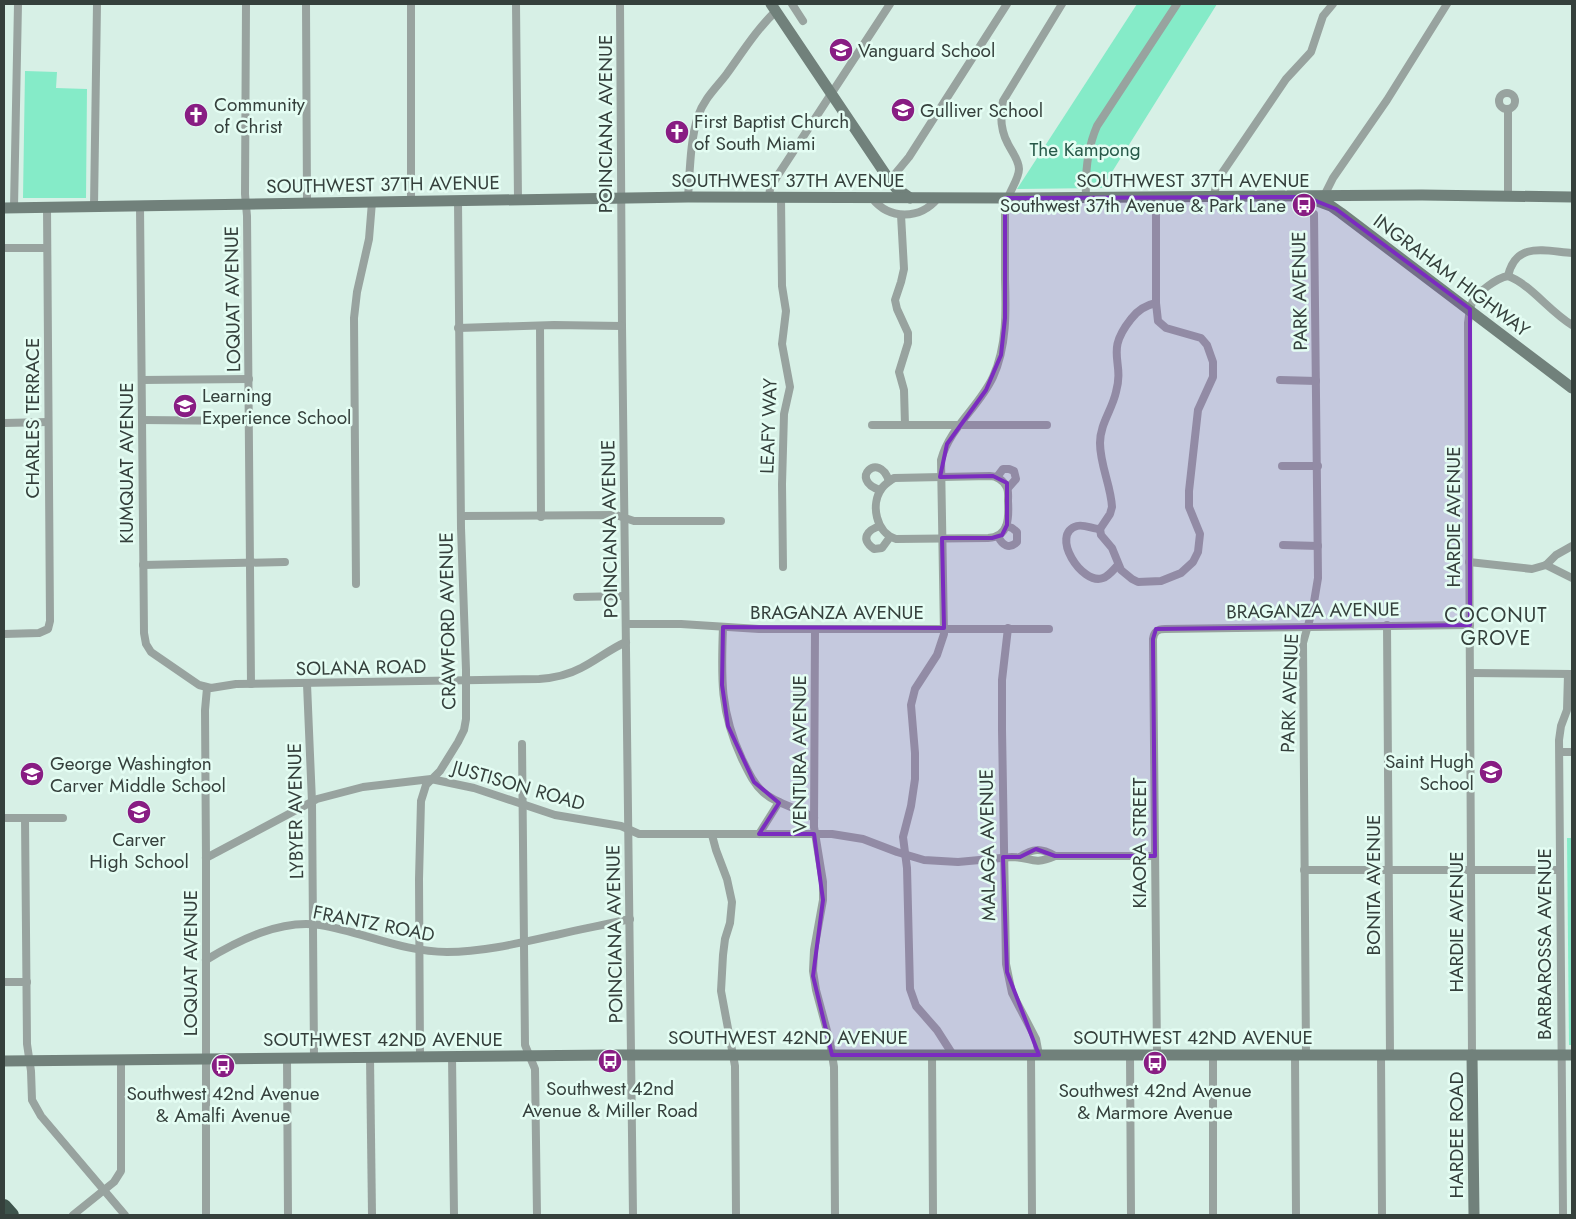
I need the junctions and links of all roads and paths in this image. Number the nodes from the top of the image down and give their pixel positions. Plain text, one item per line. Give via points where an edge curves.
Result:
1 (18, 4) edge
2 (97, 4) edge
3 (246, 4) edge
4 (306, 4) edge
5 (411, 4) edge
6 (516, 4) edge
7 (620, 4) edge
8 (792, 4) edge
9 (890, 4) edge
10 (1007, 4) edge
11 (1062, 4) edge
12 (1177, 4) edge
13 (1333, 4) edge
14 (1444, 5) edge
15 (774, 7) edge
16 (803, 21) dead end
17 (831, 94) junction
18 (1508, 109) dead end
19 (890, 181) junction
20 (1324, 196) junction
21 (1508, 196) junction
22 (688, 197) junction
23 (775, 197) junction
24 (1306, 197) junction
25 (1572, 197) edge
26 (622, 198) junction
27 (876, 198) junction
28 (910, 198) junction
29 (938, 198) junction
30 (1006, 198) junction
31 (1086, 198) junction
32 (1156, 198) junction
33 (1213, 198) junction
34 (518, 200) junction
35 (411, 201) junction
36 (458, 201) junction
37 (372, 202) junction
38 (307, 203) junction
39 (246, 204) junction
40 (94, 206) junction
41 (140, 206) junction
42 (47, 207) junction
43 (9, 208) edge
44 (1314, 214) dead end
45 (900, 215) junction
46 (4, 248) edge
47 (47, 248) junction
48 (1572, 253) edge
49 (1508, 276) junction
50 (1156, 303) junction
51 (1470, 309) junction
52 (1572, 325) edge
53 (540, 326) junction
54 (622, 326) junction
55 (458, 328) junction
56 (249, 379) junction
57 (142, 380) junction
58 (1280, 380) dead end
59 (1316, 381) junction
60 (1572, 388) edge
61 (142, 420) junction
62 (249, 421) junction
63 (48, 422) junction
64 (4, 423) edge
65 (872, 425) dead end
66 (905, 425) junction
67 (958, 425) junction
68 (1047, 425) dead end
69 (1282, 466) dead end
70 (1318, 466) junction
71 (940, 477) junction
72 (997, 478) junction
73 (889, 481) junction
74 (1008, 488) junction
75 (880, 490) junction
76 (461, 516) junction
77 (541, 517) junction
78 (625, 518) junction
79 (721, 521) dead end
80 (880, 526) junction
81 (1006, 526) junction
82 (1100, 529) junction
83 (998, 536) junction
84 (890, 537) junction
85 (942, 538) junction
86 (1283, 545) dead end
87 (1318, 546) junction
88 (1572, 546) edge
89 (285, 562) dead end
90 (1469, 562) junction
91 (251, 563) junction
92 (143, 565) junction
93 (1118, 565) junction
94 (1546, 565) junction
95 (783, 567) dead end
96 (1572, 578) edge
97 (356, 584) dead end
98 (625, 596) junction
99 (577, 597) dead end
100 (626, 624) junction
101 (1388, 625) junction
102 (1470, 625) junction
103 (1307, 626) junction
104 (723, 628) junction
105 (944, 628) junction
106 (1008, 628) junction
107 (816, 629) junction
108 (1049, 629) dead end
109 (1156, 631) joint
110 (4, 634) edge
111 (626, 642) junction
112 (1470, 673) junction
113 (1570, 674) edge
114 (466, 681) junction
115 (251, 684) junction
116 (307, 684) junction
117 (207, 688) junction
118 (522, 744) dead end
119 (1560, 752) junction
120 (1572, 752) edge
121 (431, 779) junction
122 (312, 802) junction
123 (780, 802) junction
124 (522, 805) junction
125 (4, 818) edge
126 (25, 818) junction
127 (62, 818) dead end
128 (814, 818) junction
129 (629, 829) junction
130 (760, 834) junction
131 (814, 834) junction
132 (712, 835) junction
133 (906, 855) junction
134 (1055, 856) junction
135 (1155, 856) junction
136 (1020, 857) junction
137 (206, 858) junction
138 (1003, 858) junction
139 (1304, 870) junction
140 (1389, 870) junction
141 (1471, 870) junction
142 (1560, 870) junction
143 (630, 919) junction
144 (313, 925) junction
145 (525, 942) junction
146 (419, 950) junction
147 (206, 960) junction
148 (4, 982) edge
149 (27, 982) junction
150 (631, 1055) junction
151 (733, 1055) junction
152 (832, 1055) junction
153 (932, 1055) junction
154 (953, 1055) junction
155 (1035, 1055) junction
156 (1130, 1055) junction
157 (1157, 1055) junction
158 (1213, 1055) junction
159 (1301, 1055) junction
160 (1385, 1055) junction
161 (1472, 1055) junction
162 (420, 1056) junction
163 (452, 1056) junction
164 (530, 1056) junction
165 (1567, 1056) edge
166 (314, 1057) junction
167 (370, 1057) junction
168 (287, 1058) junction
169 (206, 1059) junction
170 (121, 1060) junction
171 (4, 1061) edge
172 (29, 1061) junction
173 (104, 1190) junction
174 (4, 1206) edge
175 (12, 1215) edge
176 (73, 1215) edge
177 (125, 1215) edge
178 (206, 1215) edge
179 (288, 1215) edge
180 (372, 1215) edge
181 (454, 1215) edge
182 (537, 1215) edge
183 (633, 1215) edge
184 (736, 1215) edge
185 (835, 1215) edge
186 (933, 1215) edge
187 (1032, 1215) edge
188 (1131, 1215) edge
189 (1214, 1215) edge
190 (1296, 1215) edge
191 (1382, 1215) edge
192 (1474, 1215) edge
193 (1563, 1215) edge

1 - 43 street
2 - 40 street
3 - 39 street, LOQUAT AVENUE
4 - 38 street
5 - 35 street
6 - 34 street
7 - 26 street, POINCIANA AVENUE
8 - 16 street
9 - 17 street
10 - 19 street via 909,157
11 - 30 street via 1003,101 1004,134 1019,168
12 - 31 street via 1097,126 1088,156
13 - 33 street via 1323,16 1313,49 1276,93 1218,180
14 - 20 street
15 - 17 main road
15 - 22 street via 703,104 696,126
17 - 19 main road
17 - 23 street via 770,189
18 - 21 street
19 - 27 main road via 889,189
19 - 28 main road
20 - 21 main road, SOUTHWEST 37TH AVENUE
20 - 24 main road, SOUTHWEST 37TH AVENUE
21 - 25 main road, SOUTHWEST 37TH AVENUE
22 - 23 main road, SOUTHWEST 37TH AVENUE
22 - 26 main road, SOUTHWEST 37TH AVENUE
23 - 27 main road, SOUTHWEST 37TH AVENUE
23 - 95 street, LEAFY WAY via 786,310 782,344 790,387 784,414
24 - 33 main road, SOUTHWEST 37TH AVENUE
24 - 51 main road, INGRAHAM HIGHWAY via 1336,209
26 - 34 main road, SOUTHWEST 37TH AVENUE
26 - 54 street, POINCIANA AVENUE
27 - 28 main road, SOUTHWEST 37TH AVENUE
27 - 45 street via 885,210
28 - 29 main road, SOUTHWEST 37TH AVENUE
29 - 30 main road, SOUTHWEST 37TH AVENUE
29 - 45 street via 924,210
30 - 31 main road, SOUTHWEST 37TH AVENUE
30 - 67 street via 1005,318 1000,355 986,390
31 - 32 main road, SOUTHWEST 37TH AVENUE
32 - 33 main road, SOUTHWEST 37TH AVENUE
32 - 50 street
34 - 36 main road, SOUTHWEST 37TH AVENUE
35 - 36 main road, SOUTHWEST 37TH AVENUE
35 - 37 main road, SOUTHWEST 37TH AVENUE
36 - 55 street, CRAWFORD AVENUE
37 - 38 main road, SOUTHWEST 37TH AVENUE
37 - 97 street via 368,245 356,292 354,318
38 - 39 main road, SOUTHWEST 37TH AVENUE
39 - 41 main road, SOUTHWEST 37TH AVENUE
39 - 56 street, LOQUAT AVENUE
40 - 41 main road, SOUTHWEST 37TH AVENUE
40 - 42 main road, SOUTHWEST 37TH AVENUE
41 - 57 street, KUMQUAT AVENUE
42 - 43 main road, SOUTHWEST 37TH AVENUE
42 - 47 street, CHARLES TERRACE
44 - 59 street, PARK AVENUE
45 - 66 street via 904,269 895,300 908,333 899,372 904,390
46 - 47 street
47 - 63 street, CHARLES TERRACE
48 - 49 street via 1525,252 1513,262
49 - 51 street via 1491,283 1474,299
49 - 52 street
50 - 82 street via 1134,315 1116,344 1118,387 1104,422 1100,444 1112,508
50 - 93 street via 1160,324 1201,338 1213,362 1213,377 1198,410 1189,491 1189,507 1200,543 1191,564 1166,580 1138,582 1128,577
51 - 60 main road, INGRAHAM HIGHWAY
51 - 90 street, HARDIE AVENUE
53 - 54 street
53 - 55 street
53 - 77 street
54 - 78 street, POINCIANA AVENUE
55 - 76 street, CRAWFORD AVENUE
56 - 57 street
56 - 62 street, LOQUAT AVENUE
57 - 61 street, KUMQUAT AVENUE
58 - 59 street
59 - 70 street, PARK AVENUE
61 - 62 street
61 - 92 street, KUMQUAT AVENUE
62 - 91 street, LOQUAT AVENUE
63 - 64 street
63 - 110 street, CHARLES TERRACE via 50,621 48,629 39,633
65 - 66 street
66 - 67 street
67 - 68 street
67 - 71 street via 942,455
69 - 70 street
70 - 87 street, PARK AVENUE
71 - 72 street
71 - 73 street
71 - 85 street
72 - 74 street
72 - 74 street via 1003,469 1014,471 1016,479
73 - 75 street
73 - 75 street via 881,468 869,471 867,483
74 - 81 street
75 - 80 street via 876,511
76 - 77 street
76 - 114 street, CRAWFORD AVENUE
77 - 78 street via 616,515
78 - 79 street via 634,521
78 - 98 street, POINCIANA AVENUE
80 - 84 street
80 - 84 street via 868,533 866,540 869,545 882,548
81 - 83 street
81 - 83 street via 1017,532 1016,542 1006,546
82 - 93 street
82 - 93 street via 1072,528 1066,538 1069,552 1080,570 1096,578 1106,576
83 - 85 street
84 - 85 street
85 - 105 street
86 - 87 street
87 - 103 street, PARK AVENUE via 1317,586
88 - 94 street
89 - 91 street
90 - 94 street via 1525,569
90 - 102 street, HARDIE AVENUE
91 - 92 street
91 - 115 street, LOQUAT AVENUE
92 - 117 street, KUMQUAT AVENUE via 144,633 148,647 160,659
94 - 96 street
98 - 99 street
98 - 100 street, POINCIANA AVENUE
100 - 104 street, BRAGANZA AVENUE via 691,624
100 - 111 street, POINCIANA AVENUE
101 - 102 street, BRAGANZA AVENUE
101 - 103 street, BRAGANZA AVENUE
101 - 140 street, BONITA AVENUE
102 - 112 street, HARDIE AVENUE
103 - 109 street, BRAGANZA AVENUE via 1166,628
103 - 139 street, PARK AVENUE via 1303,640
104 - 107 street, BRAGANZA AVENUE
104 - 123 street via 722,685 728,726 754,782
105 - 106 street, BRAGANZA AVENUE
105 - 107 street, BRAGANZA AVENUE
105 - 133 street via 941,647 915,689 911,705 916,772 904,837
106 - 108 street, BRAGANZA AVENUE
106 - 138 street, MALAGA AVENUE via 1002,686
107 - 128 street, VENTURA AVENUE
109 - 135 street, KIAORA STREET via 1153,639
111 - 114 street, SOLANA ROAD via 582,668 560,676
111 - 129 street, POINCIANA AVENUE
112 - 113 street
112 - 141 street, HARDIE AVENUE
113 - 119 street, BARBAROSSA AVENUE via 1567,707 1560,726
114 - 116 street, SOLANA ROAD
114 - 121 street, CRAWFORD AVENUE via 466,719 462,733 448,759
115 - 116 street, SOLANA ROAD
115 - 117 street, SOLANA ROAD
116 - 122 street, LYBYER AVENUE
117 - 137 street, LOQUAT AVENUE
118 - 124 street
119 - 120 street
119 - 142 street, BARBAROSSA AVENUE
121 - 122 street, JUSTISON ROAD via 363,787
121 - 124 street, JUSTISON ROAD via 467,786
121 - 146 street, CRAWFORD AVENUE via 424,789 420,809
122 - 137 street, JUSTISON ROAD
122 - 144 street, LYBYER AVENUE
123 - 128 street
123 - 130 street
124 - 129 street, JUSTISON ROAD via 555,815
124 - 145 street
125 - 126 street
126 - 127 street
126 - 149 street
128 - 131 street, VENTURA AVENUE
129 - 132 street, JUSTISON ROAD via 645,835
129 - 143 street, POINCIANA AVENUE
130 - 131 street, JUSTISON ROAD
130 - 132 street, JUSTISON ROAD
131 - 133 street, JUSTISON ROAD via 852,837
131 - 152 street, VENTURA AVENUE via 823,900 813,976
132 - 151 street via 732,898 721,983
133 - 138 street, JUSTISON ROAD via 950,862
133 - 154 street via 910,994
134 - 135 street
134 - 136 street via 1040,862
134 - 136 street via 1036,849
135 - 157 street, KIAORA STREET
136 - 138 street, JUSTISON ROAD
137 - 147 street, LOQUAT AVENUE
138 - 155 street, MALAGA AVENUE via 1007,972 1012,993 1038,1043
139 - 140 street
139 - 159 street, PARK AVENUE
140 - 141 street
140 - 160 street, BONITA AVENUE
141 - 142 street
141 - 161 street, HARDIE AVENUE
142 - 165 street, BARBAROSSA AVENUE
143 - 145 street, FRANTZ ROAD
143 - 150 street, POINCIANA AVENUE
144 - 146 street, FRANTZ ROAD
144 - 147 street, FRANTZ ROAD via 258,933
144 - 166 street, LYBYER AVENUE
145 - 146 street, FRANTZ ROAD via 466,952
145 - 164 street via 525,1045
146 - 162 street, CRAWFORD AVENUE
147 - 169 street, LOQUAT AVENUE
148 - 149 street
149 - 172 street
150 - 151 main road, SOUTHWEST 42ND AVENUE
150 - 164 main road, SOUTHWEST 42ND AVENUE
150 - 183 street, POINCIANA AVENUE
151 - 152 main road, SOUTHWEST 42ND AVENUE
151 - 184 street
152 - 153 main road, SOUTHWEST 42ND AVENUE
152 - 185 street, VENTURA AVENUE
153 - 154 main road, SOUTHWEST 42ND AVENUE
153 - 186 street
154 - 155 main road, SOUTHWEST 42ND AVENUE
155 - 156 main road, SOUTHWEST 42ND AVENUE
155 - 187 street, MALAGA AVENUE
156 - 157 main road, SOUTHWEST 42ND AVENUE
156 - 188 street
157 - 158 main road, SOUTHWEST 42ND AVENUE
158 - 159 main road, SOUTHWEST 42ND AVENUE
158 - 189 street
159 - 160 main road, SOUTHWEST 42ND AVENUE
159 - 190 street, PARK AVENUE
160 - 161 main road, SOUTHWEST 42ND AVENUE
160 - 191 street, BONITA AVENUE
161 - 165 main road, SOUTHWEST 42ND AVENUE
161 - 192 main road, HARDEE ROAD
162 - 163 main road, SOUTHWEST 42ND AVENUE
162 - 167 main road, SOUTHWEST 42ND AVENUE
163 - 164 main road, SOUTHWEST 42ND AVENUE
163 - 181 street
164 - 182 street via 535,1069
165 - 193 street, BARBAROSSA AVENUE
166 - 167 main road, SOUTHWEST 42ND AVENUE
166 - 168 main road, SOUTHWEST 42ND AVENUE
167 - 180 street
168 - 169 main road, SOUTHWEST 42ND AVENUE
168 - 179 street
169 - 170 main road, SOUTHWEST 42ND AVENUE
169 - 178 street, LOQUAT AVENUE
170 - 172 main road, SOUTHWEST 42ND AVENUE
170 - 173 street via 122,1167 117,1178
171 - 172 main road, SOUTHWEST 42ND AVENUE
172 - 173 street via 36,1109
173 - 176 street
173 - 177 street
174 - 175 highway

